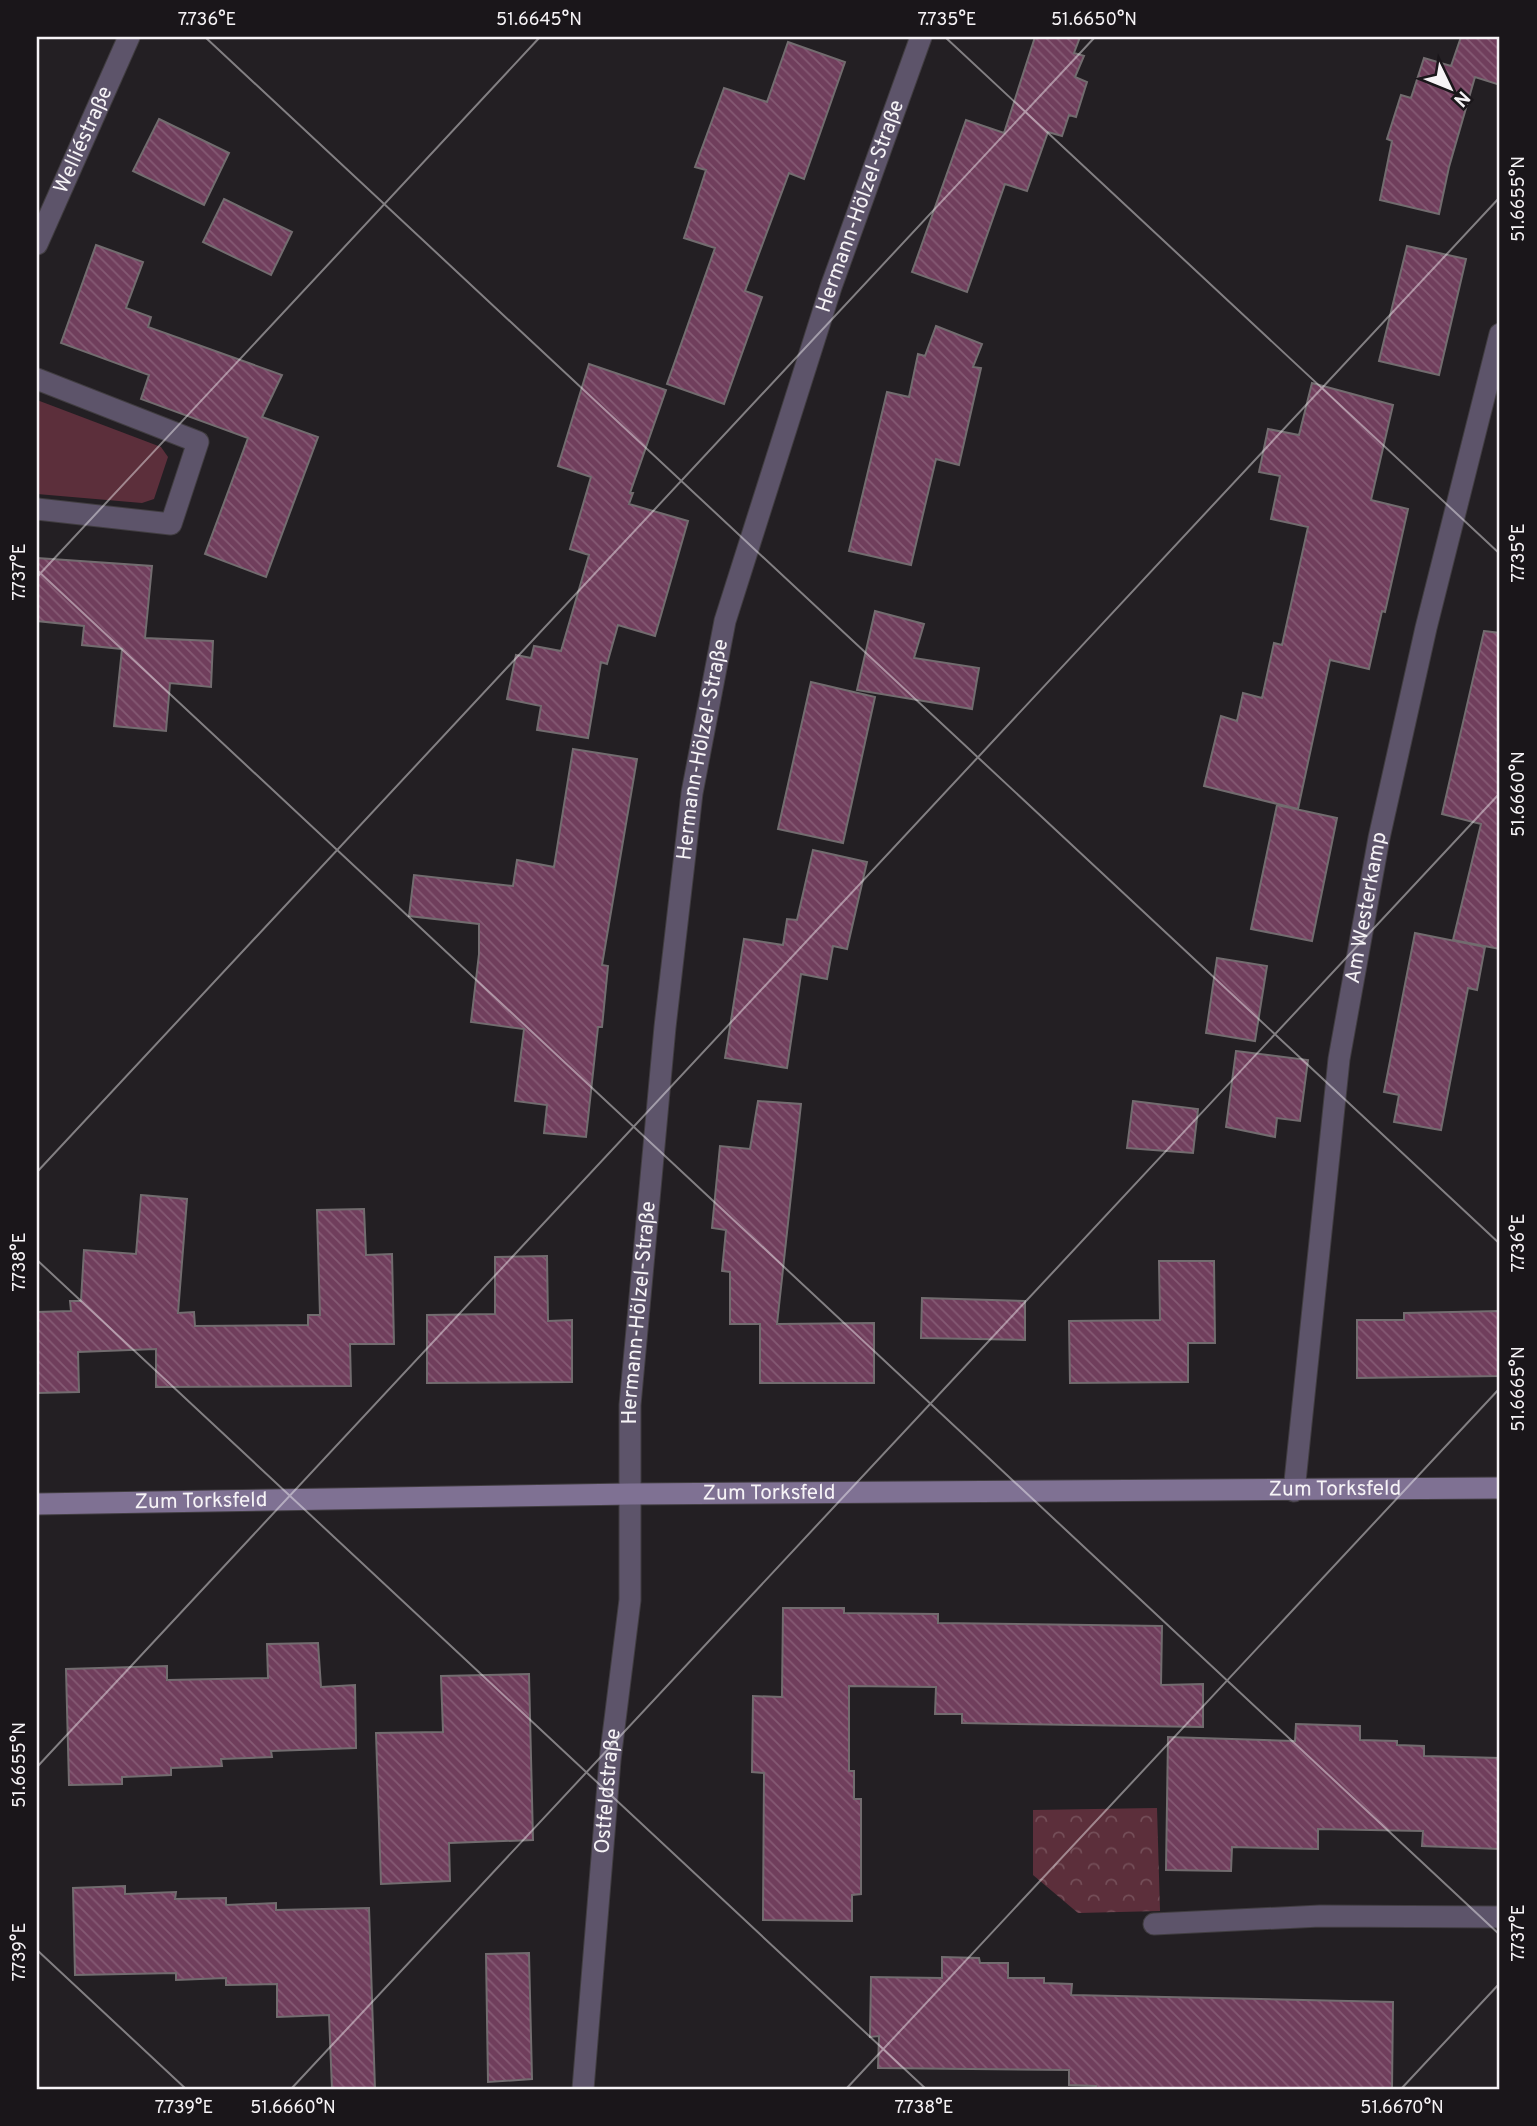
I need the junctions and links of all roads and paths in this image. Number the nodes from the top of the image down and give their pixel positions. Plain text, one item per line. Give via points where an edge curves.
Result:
1 (129, 37) edge
2 (921, 37) edge
3 (37, 244) edge
4 (1500, 334) edge
5 (37, 379) edge
6 (37, 509) edge
7 (1500, 1488) edge
8 (1294, 1491) junction
9 (630, 1494) junction
10 (37, 1504) edge
11 (1500, 1917) edge
12 (1154, 1924) dead end
13 (583, 2089) edge

1 - 3 street, Welliéstraße
2 - 9 street, Hermann-Hölzel-Straße via 831,287 725,621 692,793 665,1027 630,1405
4 - 8 street, Am Westerkamp via 1388,798 1342,1046
5 - 6 street via 198,442 171,524
7 - 8 main road, Zum Torksfeld
8 - 9 main road, Zum Torksfeld
9 - 10 main road, Zum Torksfeld
9 - 13 street, Ostfeldstraße via 630,1600 610,1760
11 - 12 street via 1320,1916

